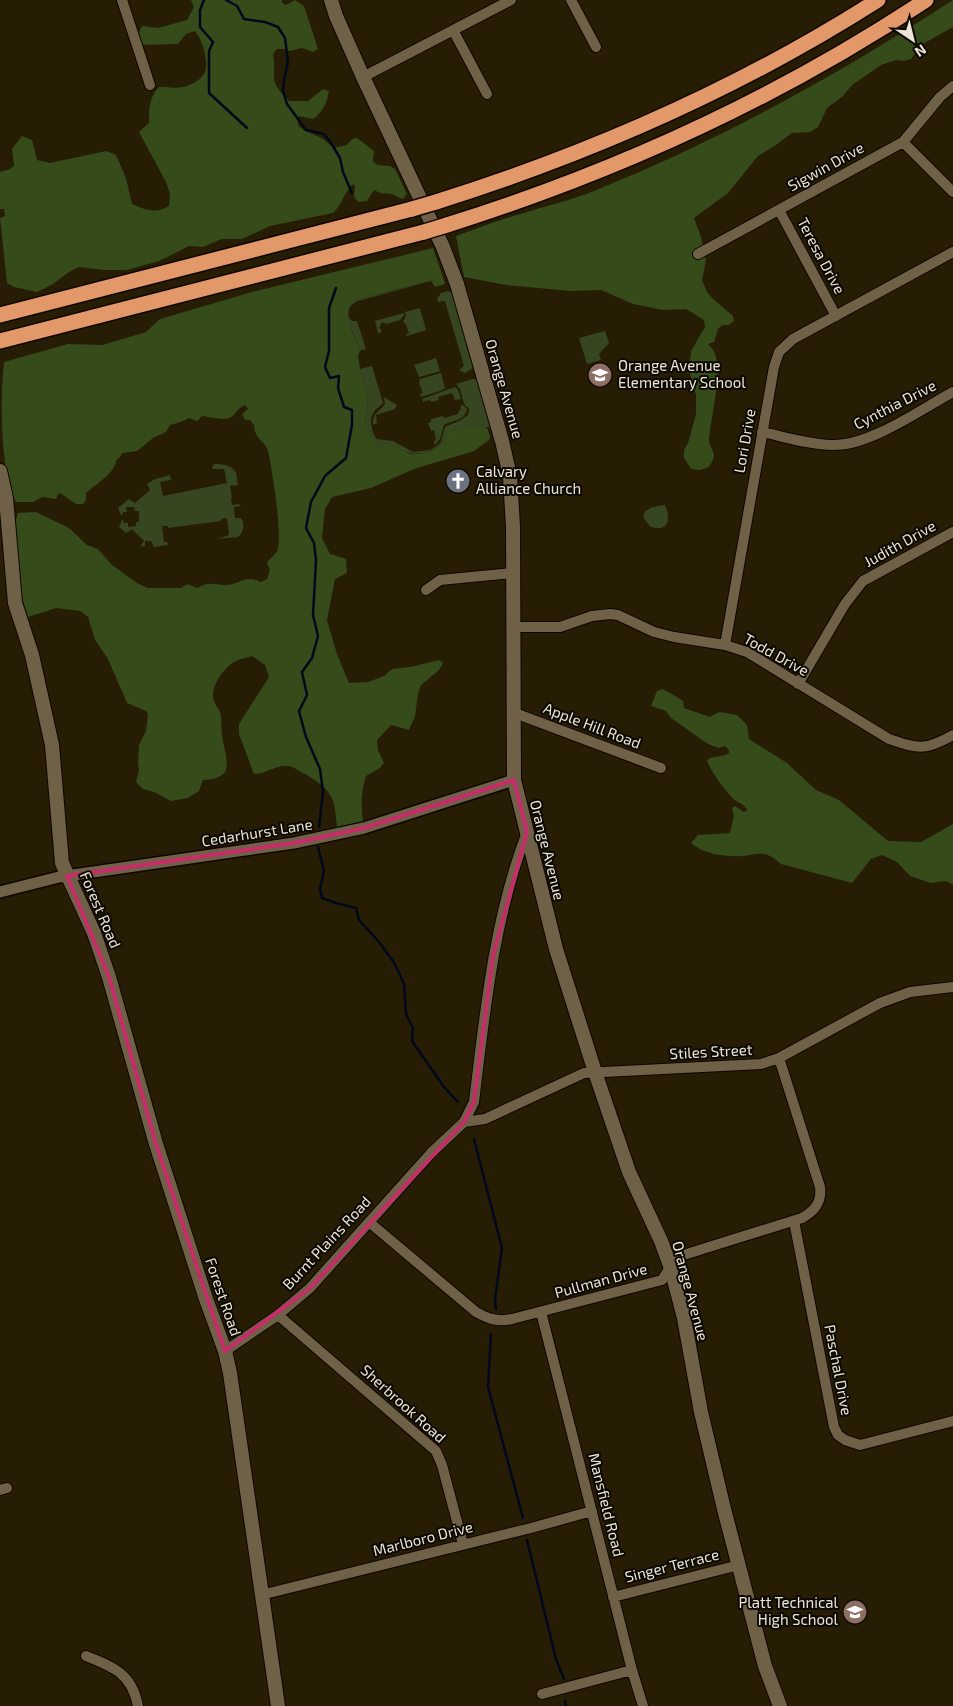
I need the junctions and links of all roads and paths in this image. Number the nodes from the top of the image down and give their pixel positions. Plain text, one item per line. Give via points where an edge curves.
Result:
1 (122, 0) edge
2 (331, 0) edge
3 (511, 0) edge
4 (571, 0) edge
5 (878, 0) edge
6 (926, 0) edge
7 (453, 30) junction
8 (596, 47) dead end
9 (363, 77) junction
10 (150, 85) dead end
11 (953, 86) edge
12 (487, 94) dead end
13 (903, 142) junction
14 (953, 192) edge
15 (779, 210) junction
16 (953, 252) edge
17 (698, 254) dead end
18 (0, 315) edge
19 (836, 316) junction
20 (0, 341) edge
21 (953, 392) edge
22 (762, 432) junction
23 (0, 472) edge
24 (3, 512) edge
25 (953, 532) edge
26 (513, 573) junction
27 (426, 590) dead end
28 (513, 626) junction
29 (725, 645) junction
30 (798, 684) junction
31 (512, 712) junction
32 (953, 735) edge
33 (661, 768) dead end
34 (514, 780) junction
35 (527, 832) junction
36 (67, 876) junction
37 (0, 892) edge
38 (953, 987) edge
39 (779, 1058) junction
40 (595, 1072) junction
41 (464, 1122) junction
42 (794, 1221) junction
43 (369, 1222) junction
44 (671, 1268) junction
45 (541, 1312) junction
46 (278, 1315) junction
47 (225, 1351) junction
48 (953, 1421) edge
49 (592, 1511) junction
50 (463, 1544) junction
51 (739, 1565) junction
52 (262, 1595) junction
53 (614, 1597) junction
54 (86, 1656) dead end
55 (632, 1670) junction
56 (542, 1694) dead end
57 (138, 1706) edge
58 (278, 1706) edge
59 (643, 1706) edge
60 (780, 1706) edge

1 - 10 street
2 - 9 main road, Orange Avenue
3 - 7 street
4 - 8 street
5 - 18 highway, bridge via 783,57 669,114 550,163 436,202
6 - 20 highway, bridge via 810,71 696,129 564,185 424,232
7 - 9 street
7 - 12 street
9 - 26 main road, Orange Avenue via 443,247 457,284 508,464
11 - 13 street, Sigwin Drive
13 - 14 street
13 - 15 street, Sigwin Drive
15 - 17 street, Sigwin Drive
15 - 19 street, Teresa Drive
16 - 19 street, Lori Drive
19 - 22 street, Lori Drive via 793,339 780,352 774,367
21 - 22 street, Cynthia Drive via 873,436 850,443 818,444
22 - 29 street, Lori Drive
23 - 24 main road, Forest Road via 6,498
24 - 36 main road, Forest Road via 16,603 32,655 52,746 62,862
25 - 30 street, Judith Drive via 863,581 845,604
26 - 27 street via 440,580
26 - 28 main road, Orange Avenue
28 - 29 street, Todd Drive via 560,627 592,616 610,614 654,632
28 - 31 main road, Orange Avenue
29 - 30 street, Todd Drive via 747,652
30 - 32 street, Todd Drive via 889,740 926,748
31 - 33 street, Apple Hill Road
31 - 34 main road, Orange Avenue
34 - 35 main road, Orange Avenue
34 - 36 street, Cedarhurst Lane via 364,828 294,843
35 - 40 main road, Orange Avenue via 556,949
35 - 41 street, Burnt Plains Road via 493,956 474,1102
36 - 37 street, Cedarhurst Lane
36 - 47 main road, Forest Road via 94,933 109,977 156,1144
38 - 39 street, Stiles Street via 910,992 880,1003
39 - 40 street, Stiles Street via 748,1066
39 - 42 street, Pullman Drive via 821,1192 816,1207 807,1216
40 - 41 street, Stiles Street via 584,1073 485,1120
40 - 44 main road, Orange Avenue via 629,1172
41 - 43 street, Burnt Plains Road via 431,1153
42 - 44 street, Pullman Drive via 677,1257
42 - 48 street, Paschal Drive via 838,1435 849,1442 864,1444
43 - 45 street, Pullman Drive via 484,1317 504,1320
43 - 46 street, Burnt Plains Road via 321,1278
44 - 45 street, Pullman Drive via 662,1280
44 - 51 main road, Orange Avenue via 684,1318 701,1412
45 - 49 street, Mansfield Road
46 - 47 street, Burnt Plains Road
46 - 50 street, Sherbrook Road via 436,1451
47 - 52 main road
49 - 50 street, Marlboro Drive
49 - 53 street, Mansfield Road
50 - 52 street, Marlboro Drive
51 - 53 street, Singer Terrace
51 - 60 main road, Orange Avenue via 765,1666
52 - 58 main road
53 - 55 street, Mansfield Road
54 - 57 street via 110,1666 127,1678
55 - 56 street
55 - 59 street, Mansfield Road

